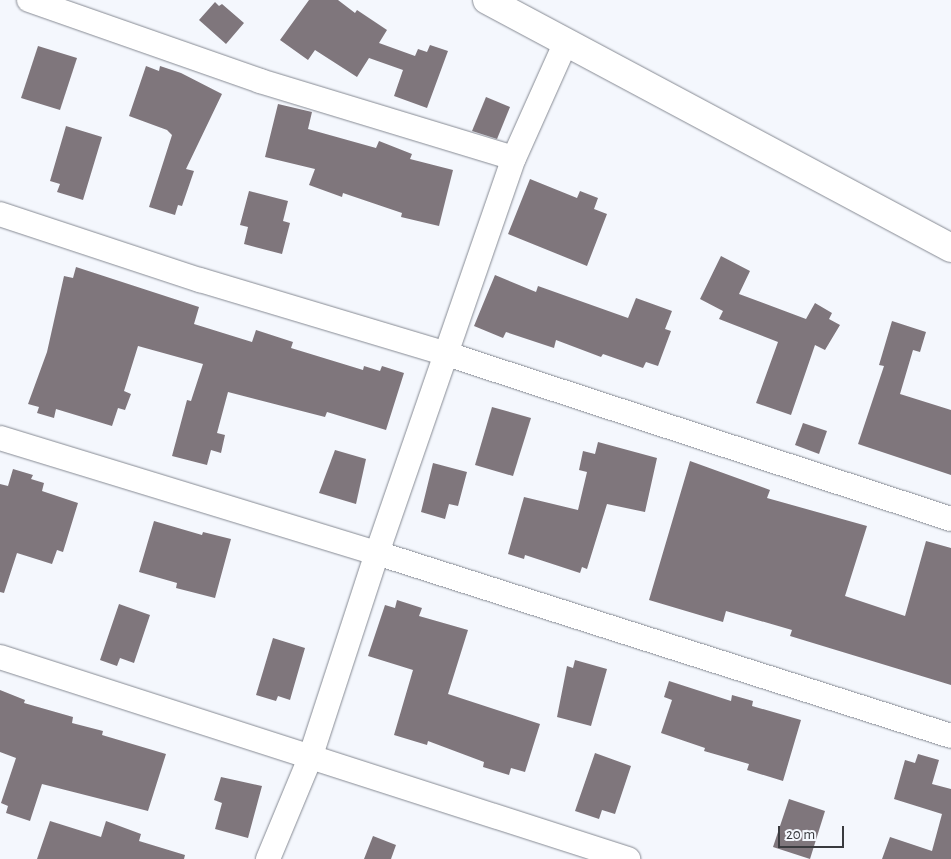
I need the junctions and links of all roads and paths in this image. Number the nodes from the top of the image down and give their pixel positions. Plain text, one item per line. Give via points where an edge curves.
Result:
1 (29, 0) edge
2 (487, 0) edge
3 (566, 42) junction
4 (514, 158) junction
5 (0, 214) edge
6 (951, 248) edge
7 (446, 354) junction
8 (0, 438) edge
9 (951, 519) edge
10 (377, 553) junction
11 (0, 657) edge
12 (951, 736) edge
13 (310, 758) junction
14 (268, 859) edge
15 (628, 859) edge

1 - 4 street via 270,84
2 - 3 main road
3 - 4 street
3 - 6 main road
4 - 7 street
5 - 7 street via 200,280
7 - 9 street
7 - 10 street
8 - 10 street
10 - 12 street
10 - 13 street
11 - 13 street
13 - 14 street
13 - 15 street

